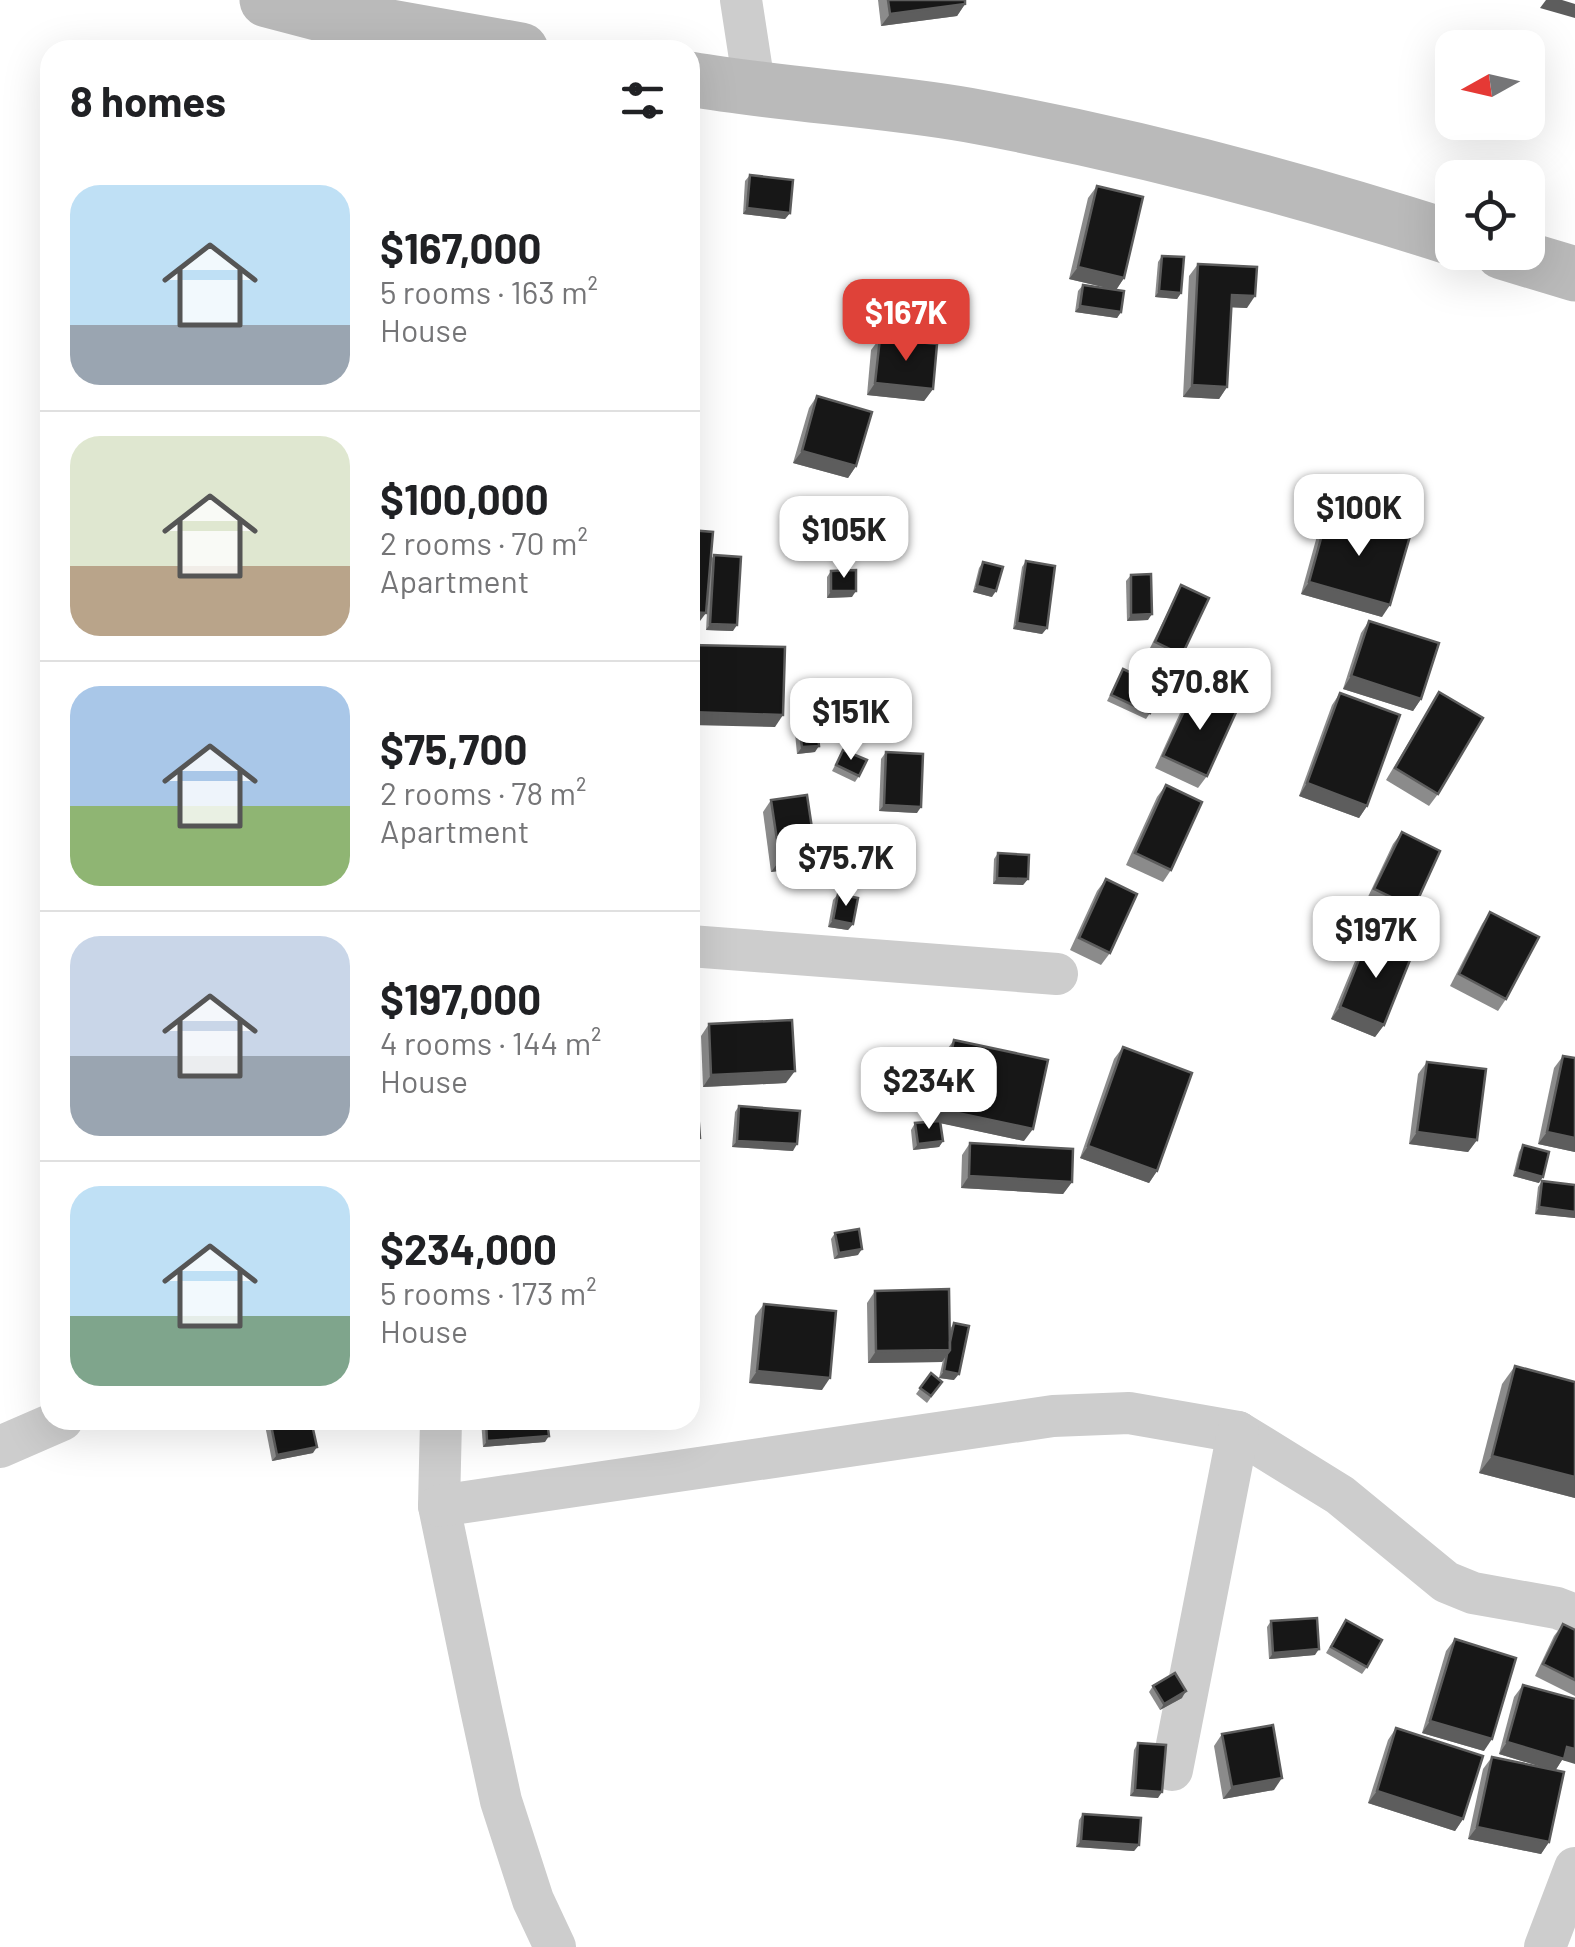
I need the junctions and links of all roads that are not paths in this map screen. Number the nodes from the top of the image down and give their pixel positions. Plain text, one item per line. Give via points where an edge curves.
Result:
1 (267, 0) edge
2 (741, 0) edge
3 (326, 22) edge
4 (451, 40) edge
5 (700, 82) edge
6 (755, 91) junction
7 (1435, 232) edge
8 (1545, 265) edge
9 (1575, 274) edge
10 (700, 947) edge
11 (1057, 974) dead end
12 (40, 1430) edge
13 (441, 1430) edge
14 (1238, 1432) junction
15 (0, 1447) edge
16 (439, 1506) junction
17 (1575, 1616) edge
18 (1172, 1770) dead end
19 (1575, 1868) edge
20 (555, 1947) edge
21 (1545, 1947) edge

1 - 3 street
2 - 6 street
3 - 4 street
5 - 6 street
6 - 7 street via 964,115 1144,152 1313,193
8 - 9 street
10 - 11 street
12 - 15 street
13 - 16 street
14 - 16 street via 1129,1413 1053,1416
14 - 17 street via 1340,1495 1446,1582
14 - 18 street
16 - 20 street via 502,1801
19 - 21 street

